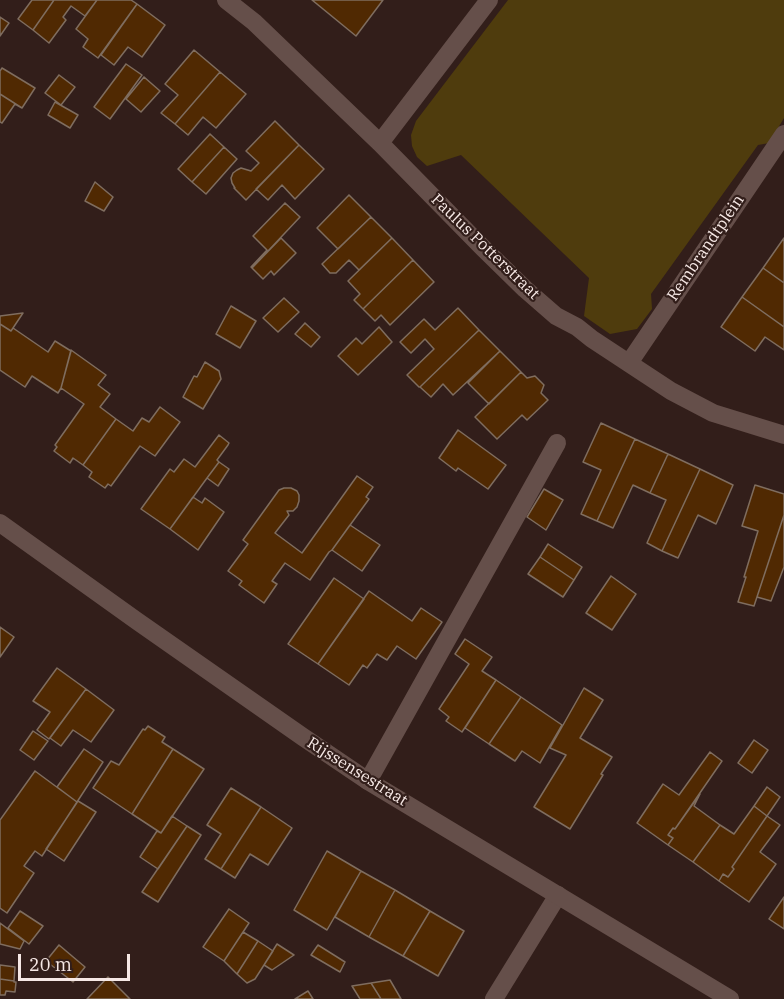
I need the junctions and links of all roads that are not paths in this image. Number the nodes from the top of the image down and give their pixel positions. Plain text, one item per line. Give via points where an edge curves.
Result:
1 (226, 0) edge
2 (489, 0) edge
3 (784, 134) edge
4 (380, 142) junction
5 (629, 363) junction
6 (784, 435) edge
7 (557, 443) dead end
8 (0, 523) edge
9 (368, 781) junction
10 (558, 895) junction
11 (494, 999) edge
12 (730, 999) edge

1 - 4 street, Paulus Potterstraat
2 - 4 street
3 - 5 street, Rembrandtplein
4 - 5 street, Paulus Potterstraat via 525,289 556,316
5 - 6 street, Paulus Potterstraat via 671,391 713,412
7 - 9 street
8 - 9 street, Rijssensestraat
9 - 10 street, Rijssensestraat
10 - 11 street
10 - 12 street, Rijssensestraat

